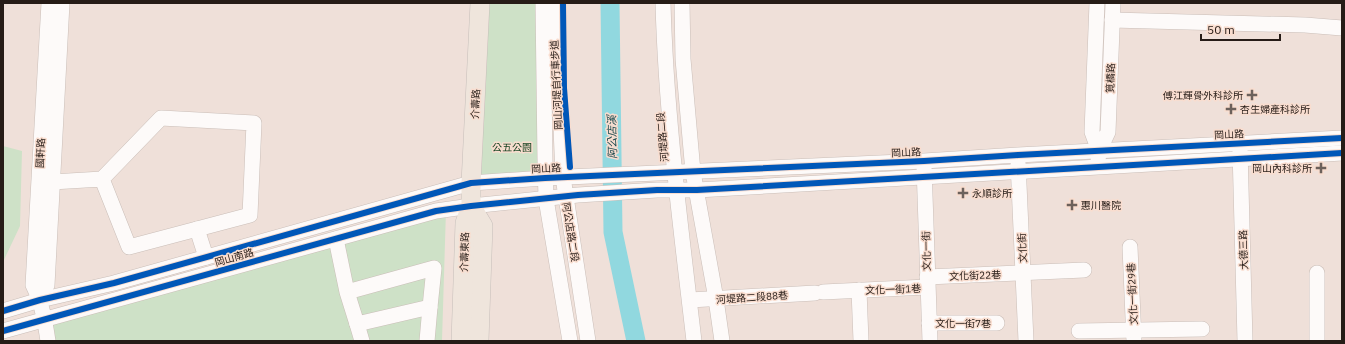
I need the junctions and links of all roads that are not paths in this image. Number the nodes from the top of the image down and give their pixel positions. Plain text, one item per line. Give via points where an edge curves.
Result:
1 (49, 3) edge
2 (62, 3) edge
3 (480, 3) edge
4 (543, 3) edge
5 (556, 3) edge
6 (662, 3) edge
7 (682, 3) edge
8 (1097, 3) edge
9 (1112, 3) edge
10 (1112, 20) junction
11 (1342, 28) edge
12 (1095, 53) junction
13 (1111, 54) junction
14 (52, 58) junction
15 (1342, 138) edge
16 (1240, 144) junction
17 (1098, 151) junction
18 (1342, 153) edge
19 (1018, 155) junction
20 (1240, 159) junction
21 (924, 161) junction
22 (1098, 167) junction
23 (1018, 171) junction
24 (675, 172) junction
25 (693, 172) junction
26 (924, 176) junction
27 (570, 177) junction
28 (545, 178) junction
29 (102, 179) junction
30 (52, 182) junction
31 (471, 183) junction
32 (697, 190) junction
33 (676, 191) junction
34 (572, 196) junction
35 (546, 199) junction
36 (472, 206) junction
37 (197, 229) junction
38 (338, 239) junction
39 (1130, 247) dead end
40 (206, 257) junction
41 (1084, 270) dead end
42 (1023, 273) junction
43 (1317, 273) dead end
44 (927, 282) junction
45 (859, 290) junction
46 (350, 291) junction
47 (819, 292) joint
48 (716, 299) junction
49 (40, 300) junction
50 (690, 300) junction
51 (430, 307) junction
52 (3, 311) edge
53 (45, 320) junction
54 (929, 323) junction
55 (997, 323) dead end
56 (357, 324) junction
57 (1202, 329) dead end
58 (3, 331) edge
59 (1079, 331) dead end
60 (1134, 336) edge
61 (48, 341) edge
62 (362, 341) edge
63 (427, 341) edge
64 (461, 341) edge
65 (479, 341) edge
66 (570, 341) edge
67 (588, 341) edge
68 (694, 341) edge
69 (722, 341) edge
70 (861, 341) edge
71 (930, 341) edge
72 (1026, 341) edge
73 (1245, 341) edge
74 (1317, 341) edge

1 - 14 street, 國軒路
2 - 14 street, 國軒路
3 - 31 main road, 介壽路
4 - 28 street, 阿公店路二段
5 - 27 street, 阿公店路二段
6 - 24 street, 河堤路二段 via 664,58
7 - 25 street via 683,59
8 - 12 street, 筧橋路
9 - 10 street, 筧橋路
10 - 11 street
10 - 13 street, 筧橋路
12 - 13 street
12 - 17 street, 筧橋路 via 1092,132
13 - 17 street, 筧橋路 via 1108,132
14 - 30 street, 國軒路
14 - 49 street, 國軒路 via 32,285
15 - 16 street, 岡山路
16 - 17 street, 岡山路
16 - 20 street, 大德三路
17 - 19 street, 岡山路
17 - 22 street, 筧橋路
18 - 20 street
19 - 21 street, 岡山路
19 - 23 street, 文化街
20 - 22 street
20 - 73 street, 大德三路
21 - 25 street, 岡山路
21 - 26 street, 文化一街
22 - 23 street
23 - 26 street
23 - 42 street, 文化街
24 - 25 street, 岡山路
24 - 27 street, 岡山路
24 - 33 street, 河堤路二段
25 - 32 street
26 - 32 street
26 - 44 street, 文化一街
27 - 28 street, 岡山路
27 - 34 street, 阿公店路二段
28 - 31 street, 岡山路
28 - 35 street, 阿公店路二段
29 - 30 street
29 - 37 street via 129,247
29 - 37 street via 161,118 254,123 250,215
30 - 49 street, 國軒路 via 47,285
31 - 36 main road, 介壽路
31 - 40 street, 岡山南路
32 - 33 street
32 - 48 street
33 - 34 street
33 - 50 street, 河堤路二段
34 - 35 street
34 - 67 street, 阿公店路二段
35 - 36 street
35 - 66 street, 阿公店路二段
36 - 38 street, 岡山南路 via 436,211
36 - 64 main road, 介壽東路 via 465,223
36 - 65 main road, 介壽東路 via 483,226
37 - 40 street
38 - 46 street
38 - 53 street, 岡山南路
39 - 60 street, 文化一街29巷
40 - 49 street, 岡山南路 via 114,283
41 - 42 street, 文化街22巷
42 - 44 street, 文化街22巷
42 - 72 street, 文化街
43 - 74 street
44 - 45 street, 文化一街1巷
44 - 54 street, 文化一街
45 - 47 street, 文化一街1巷
45 - 70 street
46 - 51 street via 434,268
46 - 56 street
47 - 48 street, 河堤路二段88巷
48 - 50 street, 河堤路二段88巷
48 - 69 street
49 - 52 street, 岡山南路
49 - 53 street, 國軒路
50 - 68 street, 河堤路二段
51 - 56 street
51 - 63 street
53 - 58 street, 岡山南路
53 - 61 street, 國軒路
54 - 55 street, 文化一街7巷
54 - 71 street, 文化一街
56 - 62 street
57 - 60 street
59 - 60 street

